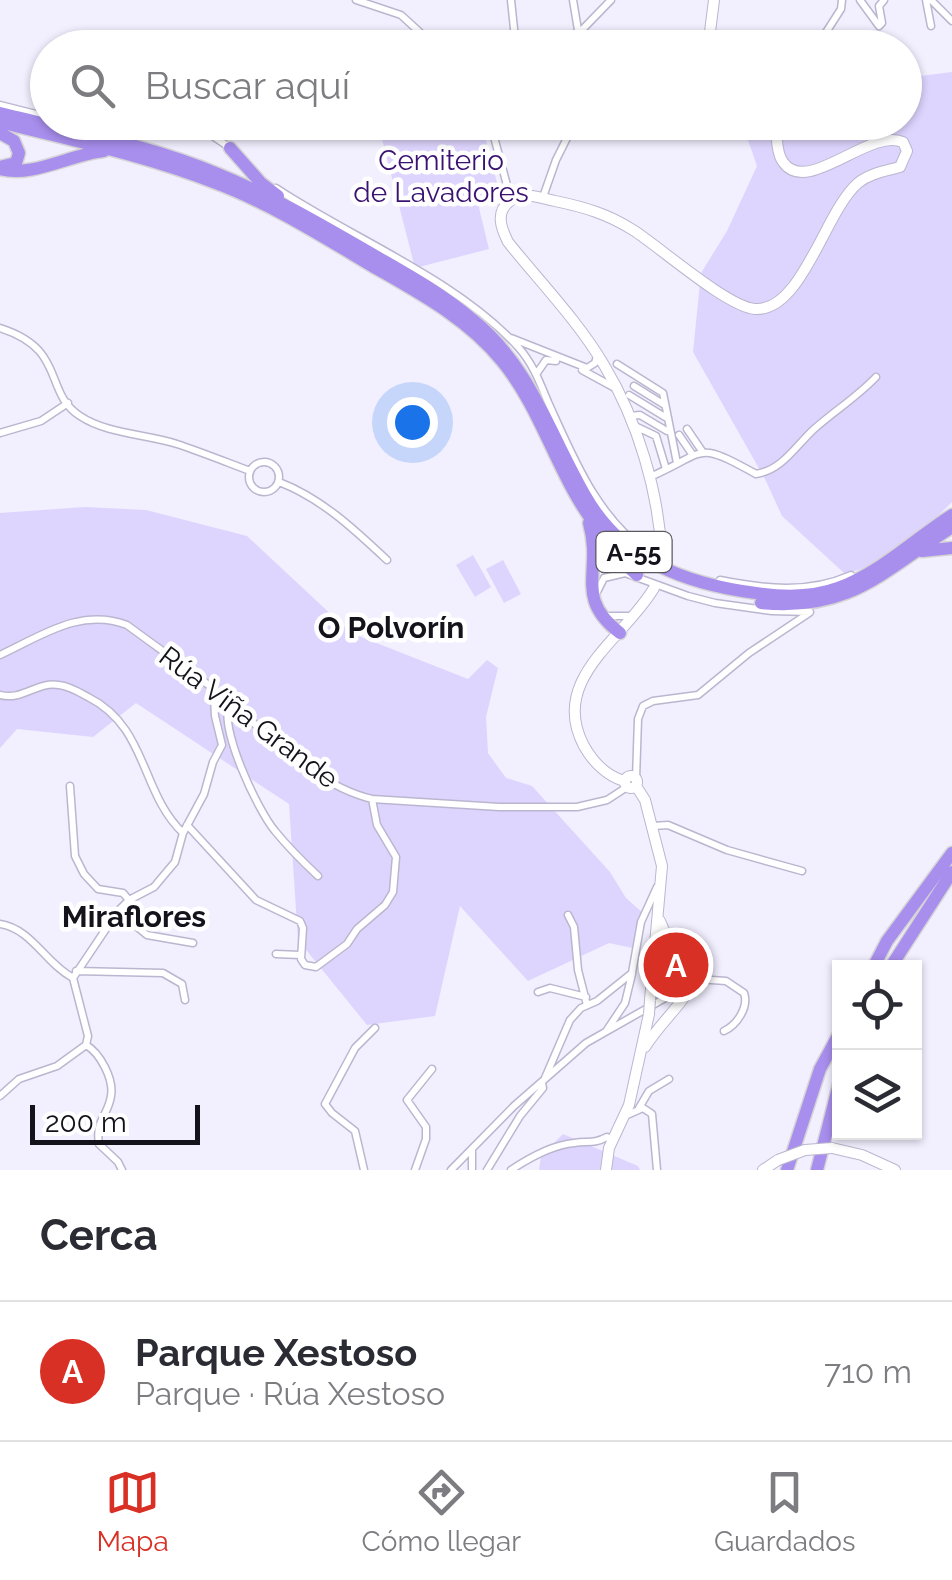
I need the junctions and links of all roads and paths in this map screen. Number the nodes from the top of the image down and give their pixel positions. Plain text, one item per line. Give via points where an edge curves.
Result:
1 (356, 0) edge
2 (511, 0) edge
3 (573, 0) edge
4 (610, 0) edge
5 (714, 0) edge
6 (842, 0) edge
7 (860, 0) edge
8 (884, 0) edge
9 (928, 0) edge
10 (952, 21) edge
11 (931, 26) dead end
12 (417, 30) edge
13 (514, 30) edge
14 (578, 30) edge
15 (582, 30) edge
16 (710, 30) edge
17 (828, 30) edge
18 (0, 105) edge
19 (30, 112) edge
20 (0, 113) edge
21 (30, 121) edge
22 (0, 122) edge
23 (30, 130) edge
24 (0, 134) edge
25 (71, 140) edge
26 (106, 140) edge
27 (218, 140) edge
28 (495, 140) edge
29 (566, 140) edge
30 (778, 140) edge
31 (882, 140) edge
32 (899, 140) edge
33 (230, 148) junction
34 (130, 155) junction
35 (0, 168) edge
36 (542, 198) junction
37 (510, 200) junction
38 (300, 212) junction
39 (422, 283) junction
40 (467, 305) junction
41 (0, 328) edge
42 (508, 337) junction
43 (542, 352) junction
44 (598, 355) junction
45 (541, 364) junction
46 (612, 367) junction
47 (590, 371) junction
48 (536, 374) junction
49 (876, 377) dead end
50 (634, 386) dead end
51 (616, 389) junction
52 (629, 395) dead end
53 (68, 403) junction
54 (664, 405) junction
55 (666, 417) junction
56 (630, 421) junction
57 (686, 429) dead end
58 (668, 431) junction
59 (0, 433) edge
60 (680, 435) dead end
61 (702, 451) junction
62 (692, 454) junction
63 (677, 463) junction
64 (666, 469) junction
65 (250, 471) junction
66 (650, 478) junction
67 (279, 482) junction
68 (952, 507) edge
69 (952, 515) edge
70 (591, 527) junction
71 (952, 527) edge
72 (952, 548) edge
73 (915, 552) junction
74 (662, 558) dead end
75 (386, 560) dead end
76 (638, 575) junction
77 (851, 575) joint
78 (877, 579) junction
79 (654, 588) dead end
80 (810, 612) joint
81 (636, 615) junction
82 (795, 616) junction
83 (608, 620) junction
84 (618, 635) junction
85 (0, 655) edge
86 (217, 692) junction
87 (0, 695) edge
88 (230, 702) junction
89 (631, 781) junction
90 (70, 786) dead end
91 (372, 800) junction
92 (653, 826) junction
93 (185, 829) junction
94 (952, 840) edge
95 (952, 852) edge
96 (802, 871) dead end
97 (952, 872) edge
98 (318, 876) dead end
99 (662, 877) junction
100 (129, 900) junction
101 (118, 911) junction
102 (568, 915) dead end
103 (0, 924) edge
104 (664, 940) junction
105 (887, 941) junction
106 (193, 942) dead end
107 (276, 954) dead end
108 (300, 955) junction
109 (877, 960) edge
110 (895, 960) edge
111 (632, 973) junction
112 (75, 974) junction
113 (697, 980) junction
114 (538, 992) dead end
115 (184, 1000) dead end
116 (586, 1001) junction
117 (375, 1028) dead end
118 (607, 1030) junction
119 (724, 1031) dead end
120 (86, 1045) junction
121 (832, 1047) edge
122 (642, 1052) junction
123 (432, 1069) dead end
124 (669, 1078) dead end
125 (543, 1081) junction
126 (0, 1096) edge
127 (638, 1109) junction
128 (832, 1111) edge
129 (625, 1116) junction
130 (614, 1138) junction
131 (472, 1150) junction
132 (783, 1165) edge
133 (122, 1170) edge
134 (364, 1170) edge
135 (416, 1170) edge
136 (452, 1170) edge
137 (472, 1170) edge
138 (487, 1170) edge
139 (511, 1170) edge
140 (606, 1170) edge
141 (658, 1170) edge
142 (763, 1170) edge
143 (817, 1170) edge
144 (895, 1170) edge

1 - 12 street via 402,16
2 - 13 street
3 - 14 street
4 - 15 street
5 - 16 street
6 - 17 street
7 - 8 street via 879,26
9 - 10 street
9 - 11 street
18 - 19 street
20 - 21 highway, A-55
22 - 23 highway, A-55
24 - 35 highway via 19,153 16,163
25 - 34 highway, A-55
26 - 38 highway, A-55 via 173,157
27 - 33 street
28 - 37 street
29 - 36 street
30 - 31 street via 780,157 796,170 825,167
32 - 36 street via 907,151 900,168 855,186 792,290 766,308 726,296 608,215
33 - 38 highway
33 - 40 street via 278,189
34 - 35 highway via 102,151 20,172
34 - 70 highway, A-55 via 267,206 460,320 518,382
36 - 37 street
37 - 44 street via 501,229
38 - 39 highway, A-55
39 - 40 highway
39 - 69 highway, A-55 via 476,321 512,360 607,527 674,575 769,595 828,592
40 - 42 street
41 - 53 street via 39,348
42 - 43 street
42 - 48 street
43 - 45 street
43 - 47 street
44 - 46 street
44 - 47 street
45 - 47 street via 553,359
45 - 48 street
46 - 47 street
46 - 51 street
46 - 54 street via 663,393
47 - 51 street
48 - 77 street via 598,503 656,558 709,578 779,589
49 - 61 street via 763,474
50 - 54 street
51 - 56 street
52 - 55 street
53 - 59 street via 41,421
53 - 65 street via 85,420
54 - 55 street
55 - 58 street
56 - 58 street via 640,415
56 - 64 street via 656,436
56 - 66 street
57 - 61 street
58 - 63 street
60 - 62 street
61 - 62 street
62 - 63 street
63 - 64 street
64 - 66 street
65 - 67 street via 267,462
65 - 67 street via 258,492
66 - 74 street
67 - 75 street via 349,524
68 - 77 highway
70 - 76 highway
70 - 78 highway, A-55 via 652,574 704,594 801,605
70 - 83 highway via 594,604
71 - 73 highway, A-55
72 - 73 highway
73 - 78 highway, A-55
76 - 82 street via 688,596
76 - 83 street via 616,573 600,581 599,603
78 - 80 highway via 855,597
79 - 81 street
80 - 82 street
81 - 83 street
81 - 84 street
82 - 89 street via 698,695 644,706
83 - 84 highway
84 - 89 street via 584,675 576,716 590,756
85 - 86 street, Rúa Viña Grande via 73,622 109,618
86 - 88 street, Rúa Viña Grande
86 - 93 street via 222,745
87 - 93 street via 19,697 57,684 100,702 133,737 164,812
88 - 91 street, Rúa Viña Grande via 321,775
88 - 98 street via 229,731 258,806
89 - 91 street, Rúa Viña Grande via 607,800 577,807
89 - 92 street via 642,791
90 - 100 street via 78,863 98,889
91 - 108 street via 377,825 396,857 393,892 332,957 311,968
92 - 96 street via 668,825
92 - 99 street
93 - 100 street via 164,877
93 - 108 street via 256,900 300,922
94 - 105 highway
95 - 105 highway
97 - 110 highway
99 - 104 street via 658,916
99 - 111 street via 641,922
100 - 101 street
101 - 106 street via 148,935
101 - 112 street
102 - 116 street
103 - 112 street via 18,928 55,967
104 - 113 street via 698,964
104 - 122 street, bridge
105 - 109 highway
107 - 108 street
111 - 116 street via 597,1001
111 - 118 street via 625,1003
112 - 115 street via 163,974 182,984
112 - 120 street
113 - 118 street
113 - 119 street via 726,981 744,993 738,1020
113 - 122 street
114 - 116 street via 550,988
116 - 125 street via 563,1030
117 - 134 street via 355,1048 326,1104 356,1131
118 - 125 street
120 - 126 street via 58,1066 19,1078
120 - 133 street via 101,1060 111,1088 99,1144
121 - 132 highway
122 - 129 street
123 - 135 street via 407,1100 426,1127
124 - 127 street
125 - 131 street
125 - 138 street
127 - 129 street
127 - 141 street via 652,1114
128 - 143 highway
129 - 130 street
130 - 139 street via 572,1143
130 - 140 street
131 - 136 street
131 - 137 street
132 - 142 street
132 - 144 street, bridge via 805,1150 832,1148

